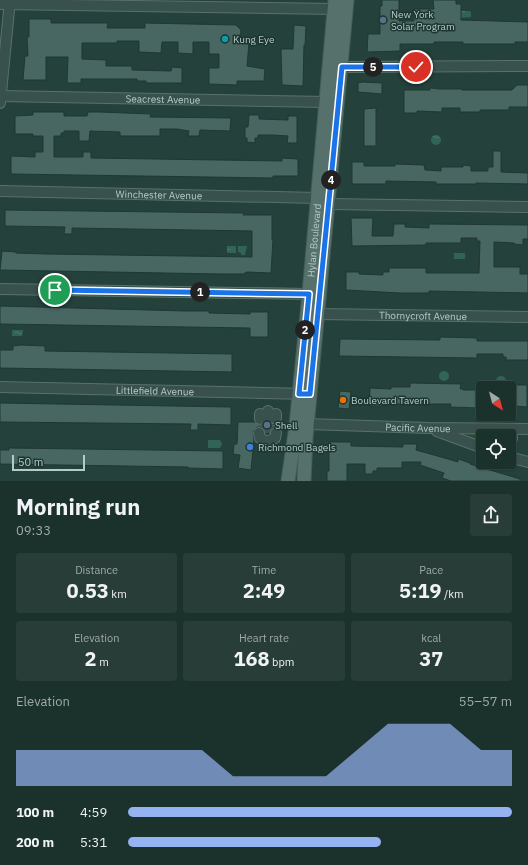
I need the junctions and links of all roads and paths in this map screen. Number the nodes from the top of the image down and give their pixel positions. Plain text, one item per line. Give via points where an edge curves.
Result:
1 (347, 0) edge
2 (6, 2) edge
3 (335, 4) edge
4 (528, 66) edge
5 (342, 67) junction
6 (0, 99) edge
7 (327, 102) junction
8 (0, 191) edge
9 (323, 201) junction
10 (528, 207) edge
11 (0, 289) edge
12 (309, 294) junction
13 (318, 314) junction
14 (528, 317) edge
15 (0, 387) edge
16 (305, 394) junction
17 (307, 424) junction
18 (429, 428) junction
19 (511, 429) edge
20 (516, 429) edge
21 (528, 429) edge
22 (476, 445) edge
23 (516, 459) edge
24 (528, 462) edge
25 (288, 481) edge
26 (304, 481) edge

1 - 5 main road, Hylan Boulevard
2 - 3 street
2 - 6 street
3 - 7 main road, Hylan Boulevard
4 - 5 street
5 - 9 main road, Hylan Boulevard
6 - 7 street, Seacrest Avenue
7 - 9 main road, Hylan Boulevard
8 - 9 street, Winchester Avenue
9 - 10 street, Winchester Avenue
9 - 12 main road, Hylan Boulevard
9 - 13 main road, Hylan Boulevard
11 - 12 street
12 - 16 main road, Hylan Boulevard
13 - 14 street, Thornycroft Avenue
13 - 16 main road, Hylan Boulevard
15 - 16 street, Littlefield Avenue
16 - 17 main road, Hylan Boulevard
16 - 25 main road, Hylan Boulevard
17 - 18 street, Pacific Avenue
17 - 26 main road, Hylan Boulevard
18 - 19 street, Pacific Avenue
18 - 22 street
20 - 21 street, Pacific Avenue
23 - 24 street

